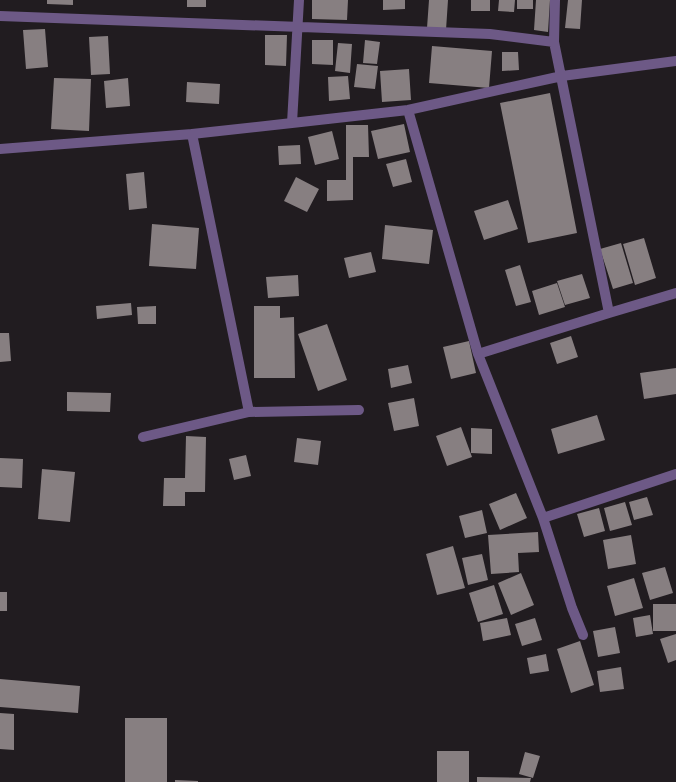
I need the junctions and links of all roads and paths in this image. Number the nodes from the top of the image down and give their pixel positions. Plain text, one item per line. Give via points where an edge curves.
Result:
1 (299, 0) edge
2 (555, 0) edge
3 (0, 16) edge
4 (299, 28) junction
5 (554, 42) junction
6 (676, 61) edge
7 (562, 76) junction
8 (408, 110) junction
9 (292, 123) junction
10 (192, 134) junction
11 (0, 149) edge
12 (676, 293) edge
13 (609, 313) junction
14 (478, 354) junction
15 (359, 410) dead end
16 (249, 412) junction
17 (143, 437) dead end
18 (676, 474) edge
19 (543, 518) junction
20 (583, 635) dead end

1 - 4 street
2 - 5 street
3 - 4 street
4 - 5 street via 490,34
4 - 9 street
5 - 7 street
6 - 7 street
7 - 8 street
7 - 13 street
8 - 9 street
8 - 14 street
9 - 10 street
10 - 11 street
10 - 16 street
12 - 13 street
13 - 14 street
14 - 19 street
15 - 16 street
16 - 17 street
18 - 19 street
19 - 20 street

